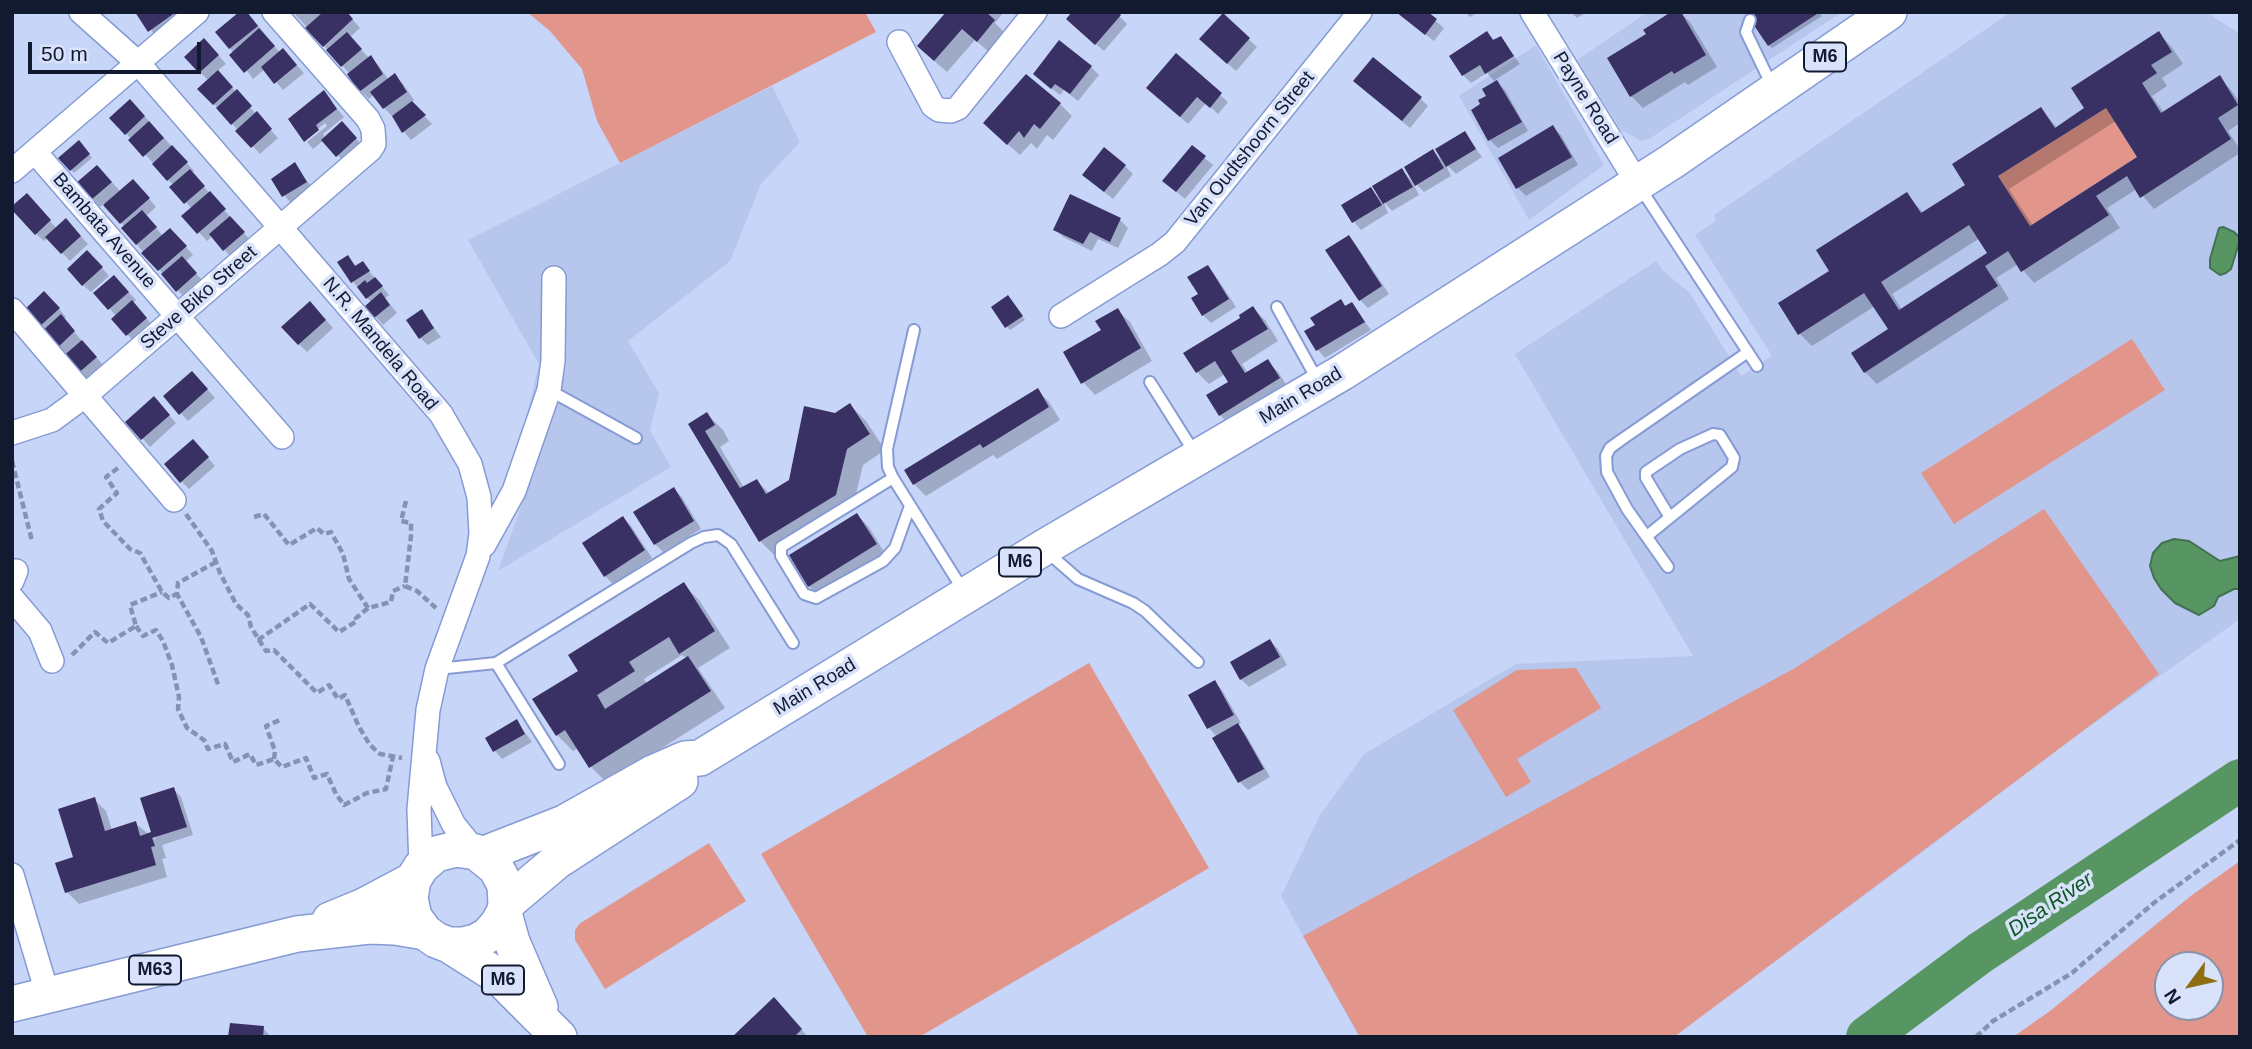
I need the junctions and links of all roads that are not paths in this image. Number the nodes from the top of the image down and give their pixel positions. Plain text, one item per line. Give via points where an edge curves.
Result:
1 (81, 12) edge
2 (197, 12) edge
3 (274, 12) edge
4 (1035, 12) edge
5 (1360, 12) edge
6 (1532, 12) edge
7 (1750, 20) dead end
8 (1870, 20) edge
9 (899, 42) dead end
10 (138, 63) junction
11 (1775, 91) junction
12 (35, 152) junction
13 (12, 171) edge
14 (1638, 184) junction
15 (280, 227) junction
16 (554, 278) dead end
17 (1277, 307) dead end
18 (12, 310) edge
19 (177, 316) junction
20 (1061, 316) dead end
21 (914, 330) dead end
22 (1748, 352) junction
23 (1757, 366) dead end
24 (1150, 382) dead end
25 (1320, 385) junction
26 (549, 390) junction
27 (86, 395) junction
28 (12, 433) edge
29 (282, 437) dead end
30 (636, 438) dead end
31 (1197, 457) junction
32 (893, 478) junction
33 (174, 500) road end
34 (910, 506) junction
35 (1669, 516) junction
36 (1647, 536) junction
37 (1043, 548) junction
38 (478, 556) junction
39 (1668, 567) dead end
40 (966, 595) junction
41 (12, 598) edge
42 (793, 643) dead end
43 (52, 661) road end
44 (1198, 662) dead end
45 (496, 663) junction
46 (437, 669) junction
47 (426, 751) junction
48 (700, 758) junction
49 (559, 764) dead end
50 (479, 854) junction
51 (417, 874) junction
52 (12, 875) edge
53 (505, 909) junction
54 (298, 934) junction
55 (437, 939) junction
56 (48, 996) junction
57 (12, 1004) edge
58 (554, 1031) edge

1 - 10 street, N.R. Mandela Road
2 - 10 street
3 - 15 street, Steve Biko Street via 368,120 374,144
4 - 9 street via 958,108 946,112 933,106
5 - 20 street, Van Oudtshoorn Street via 1175,242
6 - 14 street, Payne Road
7 - 11 lane via 1746,32
8 - 11 main road, Main Road / M6
10 - 12 street
10 - 15 street, N.R. Mandela Road
11 - 14 main road, Main Road / M6
12 - 13 street
12 - 19 street, Bambata Avenue
14 - 22 lane
14 - 25 main road, Main Road / M6
15 - 19 street, Steve Biko Street
15 - 38 street, N.R. Mandela Road via 440,414 470,464 479,497
16 - 26 street
17 - 25 lane
18 - 27 street
19 - 27 street, Steve Biko Street
19 - 29 street, Bambata Avenue
21 - 32 lane via 887,449
22 - 23 lane
22 - 36 lane via 1610,448 1605,456 1607,472
24 - 31 lane
25 - 31 main road, Main Road / M6
26 - 30 lane
26 - 38 street via 514,491
27 - 28 street, Steve Biko Street via 52,420
27 - 33 street
31 - 37 main road, Main Road / M6
32 - 34 lane
32 - 34 lane via 781,547 781,556 804,594 816,598 883,561 895,548
34 - 40 lane
35 - 35 lane via 1731,467 1734,458 1720,435 1679,449 1646,472
35 - 36 lane
36 - 39 lane
37 - 40 main road, Main Road / M6
37 - 44 lane via 1078,579 1145,611
38 - 46 street, N.R. Mandela Road
40 - 48 main road, Main Road / M6
41 - 43 street via 40,631
42 - 45 lane via 732,544 719,535 691,543
45 - 46 lane
45 - 49 lane
46 - 47 street, N.R. Mandela Road
47 - 50 street, N.R. Mandela Road via 435,787 454,825
47 - 51 street, N.R. Mandela Road
48 - 50 main road, Main Road / M6 via 685,758 564,823
48 - 53 main road, Main Road / M6 via 692,772 557,861
50 - 51 main road, M6 via 456,849 436,854
50 - 53 main road, M6 via 496,868 505,885
51 - 54 main road, M63 via 364,906
51 - 55 main road via 410,898 414,917
52 - 56 street
53 - 55 main road, M6 via 497,925 476,942 463,945
53 - 58 main road, M6 via 522,966
54 - 55 main road, M63 via 369,926 395,927
54 - 56 main road, M63
55 - 58 main road, M6 via 498,976
56 - 57 main road, M63

